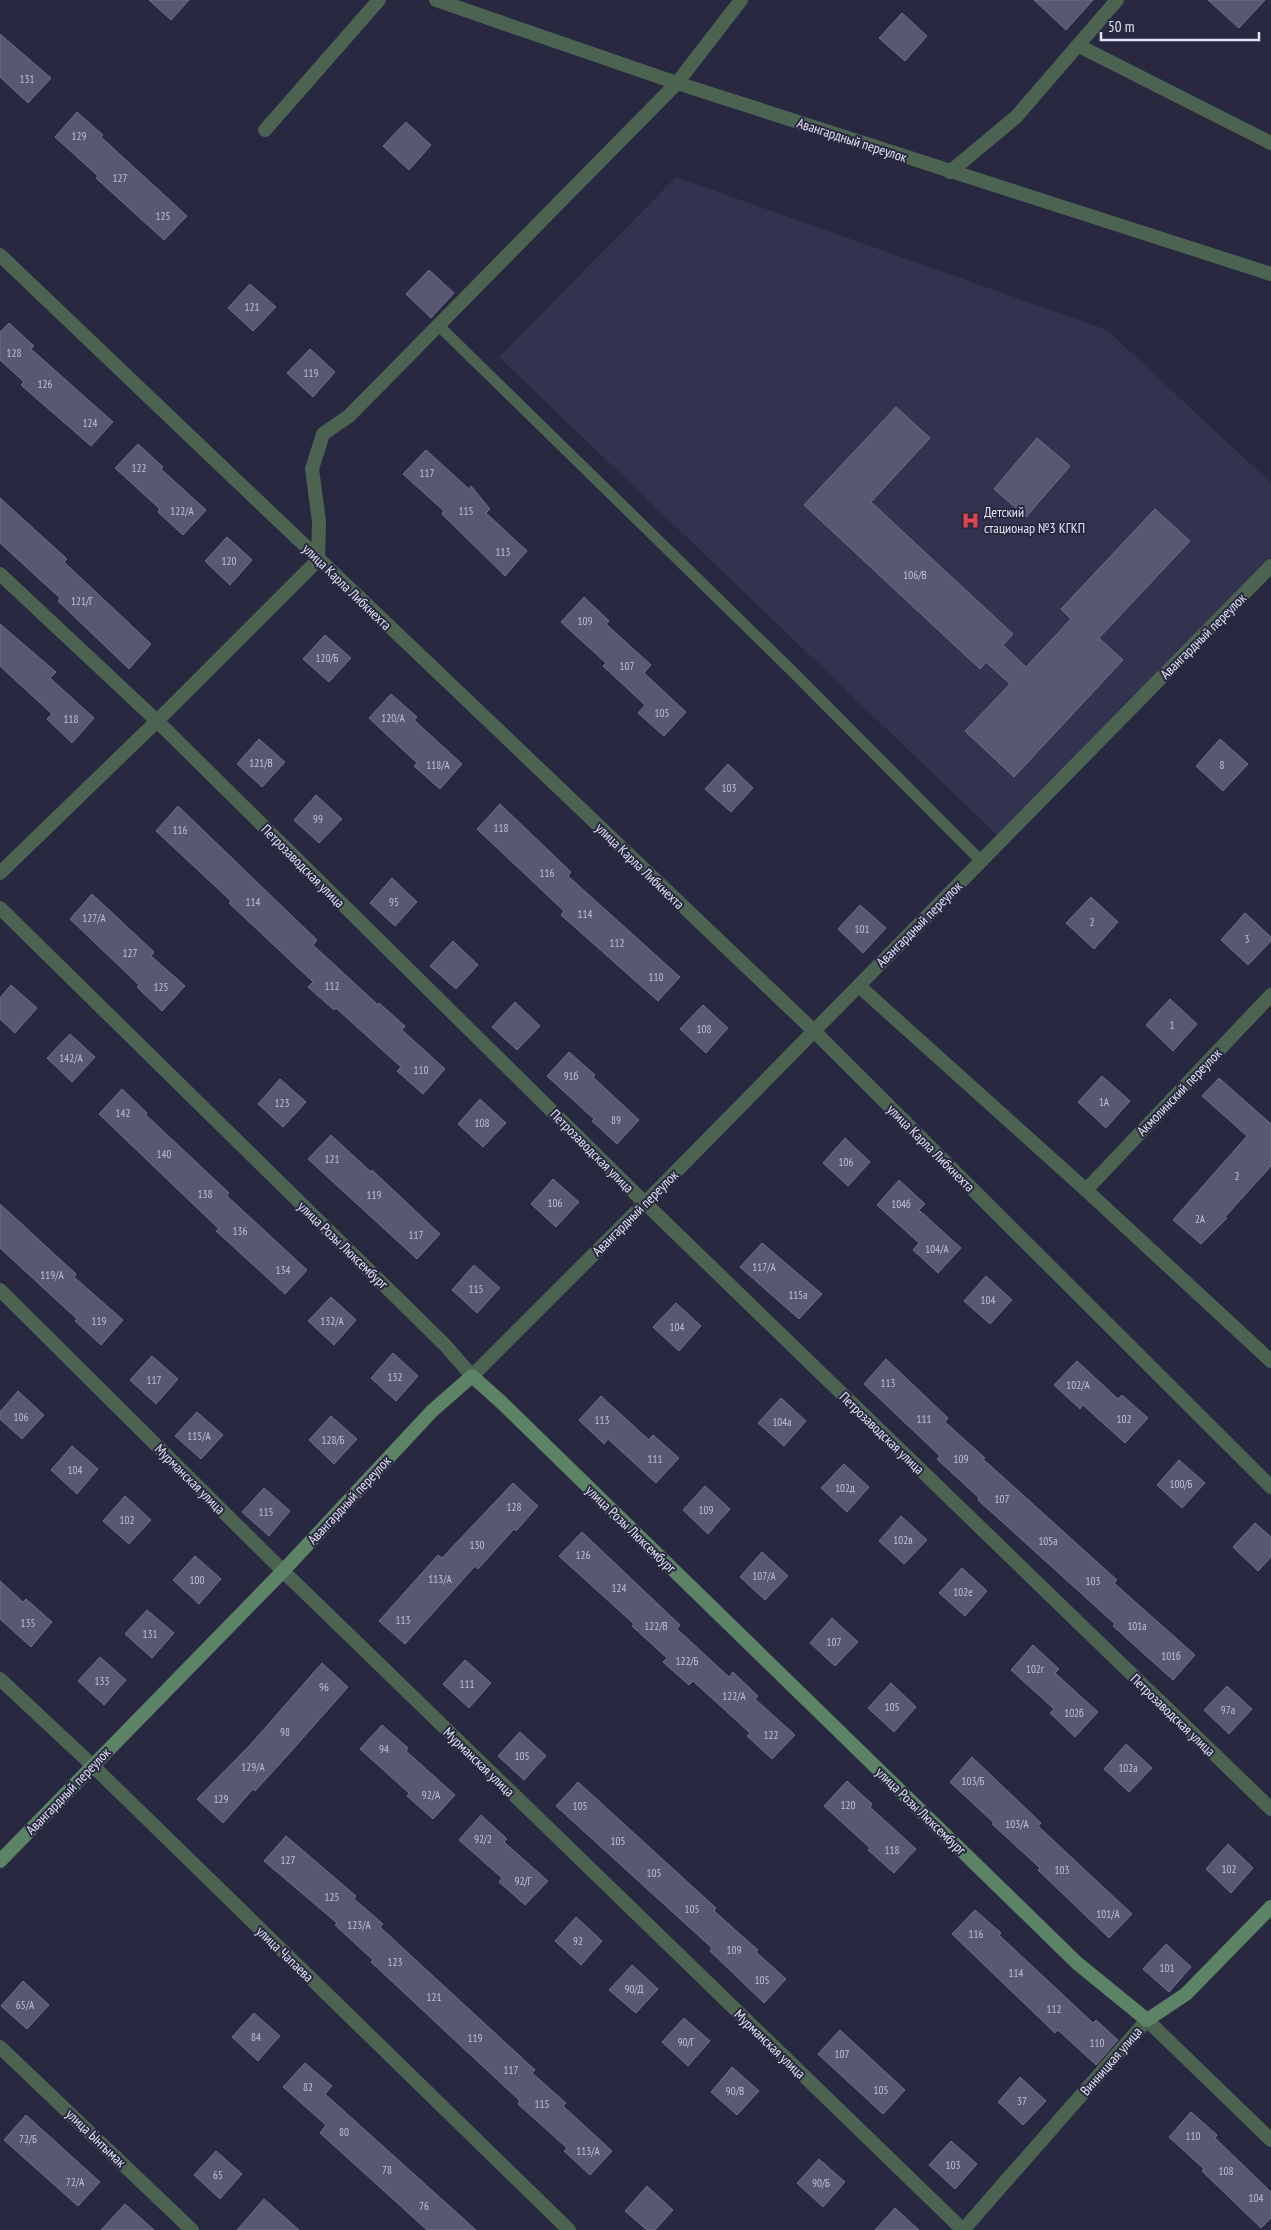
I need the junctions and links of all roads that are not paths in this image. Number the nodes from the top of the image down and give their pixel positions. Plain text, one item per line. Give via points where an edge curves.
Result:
1 (379, 0) edge
2 (436, 0) edge
3 (741, 0) edge
4 (1117, 0) edge
5 (1079, 46) junction
6 (677, 83) junction
7 (265, 130) dead end
8 (1271, 143) edge
9 (950, 172) junction
10 (0, 256) edge
11 (1271, 274) edge
12 (438, 325) junction
13 (318, 560) junction
14 (1271, 566) edge
15 (0, 574) edge
16 (157, 721) junction
17 (981, 861) junction
18 (0, 873) edge
19 (0, 908) edge
20 (858, 986) junction
21 (1271, 995) edge
22 (814, 1031) junction
23 (1086, 1190) junction
24 (645, 1203) junction
25 (0, 1290) edge
26 (1271, 1361) edge
27 (472, 1376) junction
28 (1271, 1487) edge
29 (283, 1572) junction
30 (0, 1679) edge
31 (92, 1765) junction
32 (1271, 1810) edge
33 (0, 1861) edge
34 (1271, 1907) edge
35 (1147, 2020) junction
36 (0, 2047) edge
37 (1271, 2140) edge
38 (192, 2230) edge
39 (569, 2230) edge
40 (963, 2230) edge

1 - 7 street
2 - 6 street, Авангардный переулок
3 - 6 street
4 - 5 street
5 - 8 street
5 - 9 street via 1016,117
6 - 9 street, Авангардный переулок
6 - 12 street
9 - 11 street, Авангардный переулок
10 - 13 street, улица Карла Либкнехта
12 - 13 street via 350,416 323,434 312,469 319,521
12 - 17 lane
13 - 16 street
13 - 22 street, улица Карла Либкнехта
14 - 17 street, Авангардный переулок
15 - 16 street, Петрозаводская улица
16 - 18 street
16 - 24 street, Петрозаводская улица
17 - 20 street, Авангардный переулок
19 - 27 street, улица Розы Люксембург via 445,1345
20 - 22 street, Авангардный переулок
20 - 23 street
21 - 23 street, Акмолинский переулок
22 - 24 street, Авангардный переулок
22 - 28 street, улица Карла Либкнехта
23 - 26 street
24 - 27 street, Авангардный переулок
24 - 32 street, Петрозаводская улица
25 - 29 street, Мурманская улица
27 - 29 main road, Авангардный переулок via 432,1411
27 - 35 main road, улица Розы Люксембург via 1077,1963
29 - 31 main road, Авангардный переулок
29 - 40 street, Мурманская улица
30 - 31 street, улица Чапаева
31 - 33 main road, Авангардный переулок
31 - 39 street, улица Чапаева
34 - 35 main road, Винницкая улица via 1186,1994
35 - 37 street, улица Розы Люксембург
35 - 40 street, Винницкая улица
36 - 38 street, улица Ынтымак

